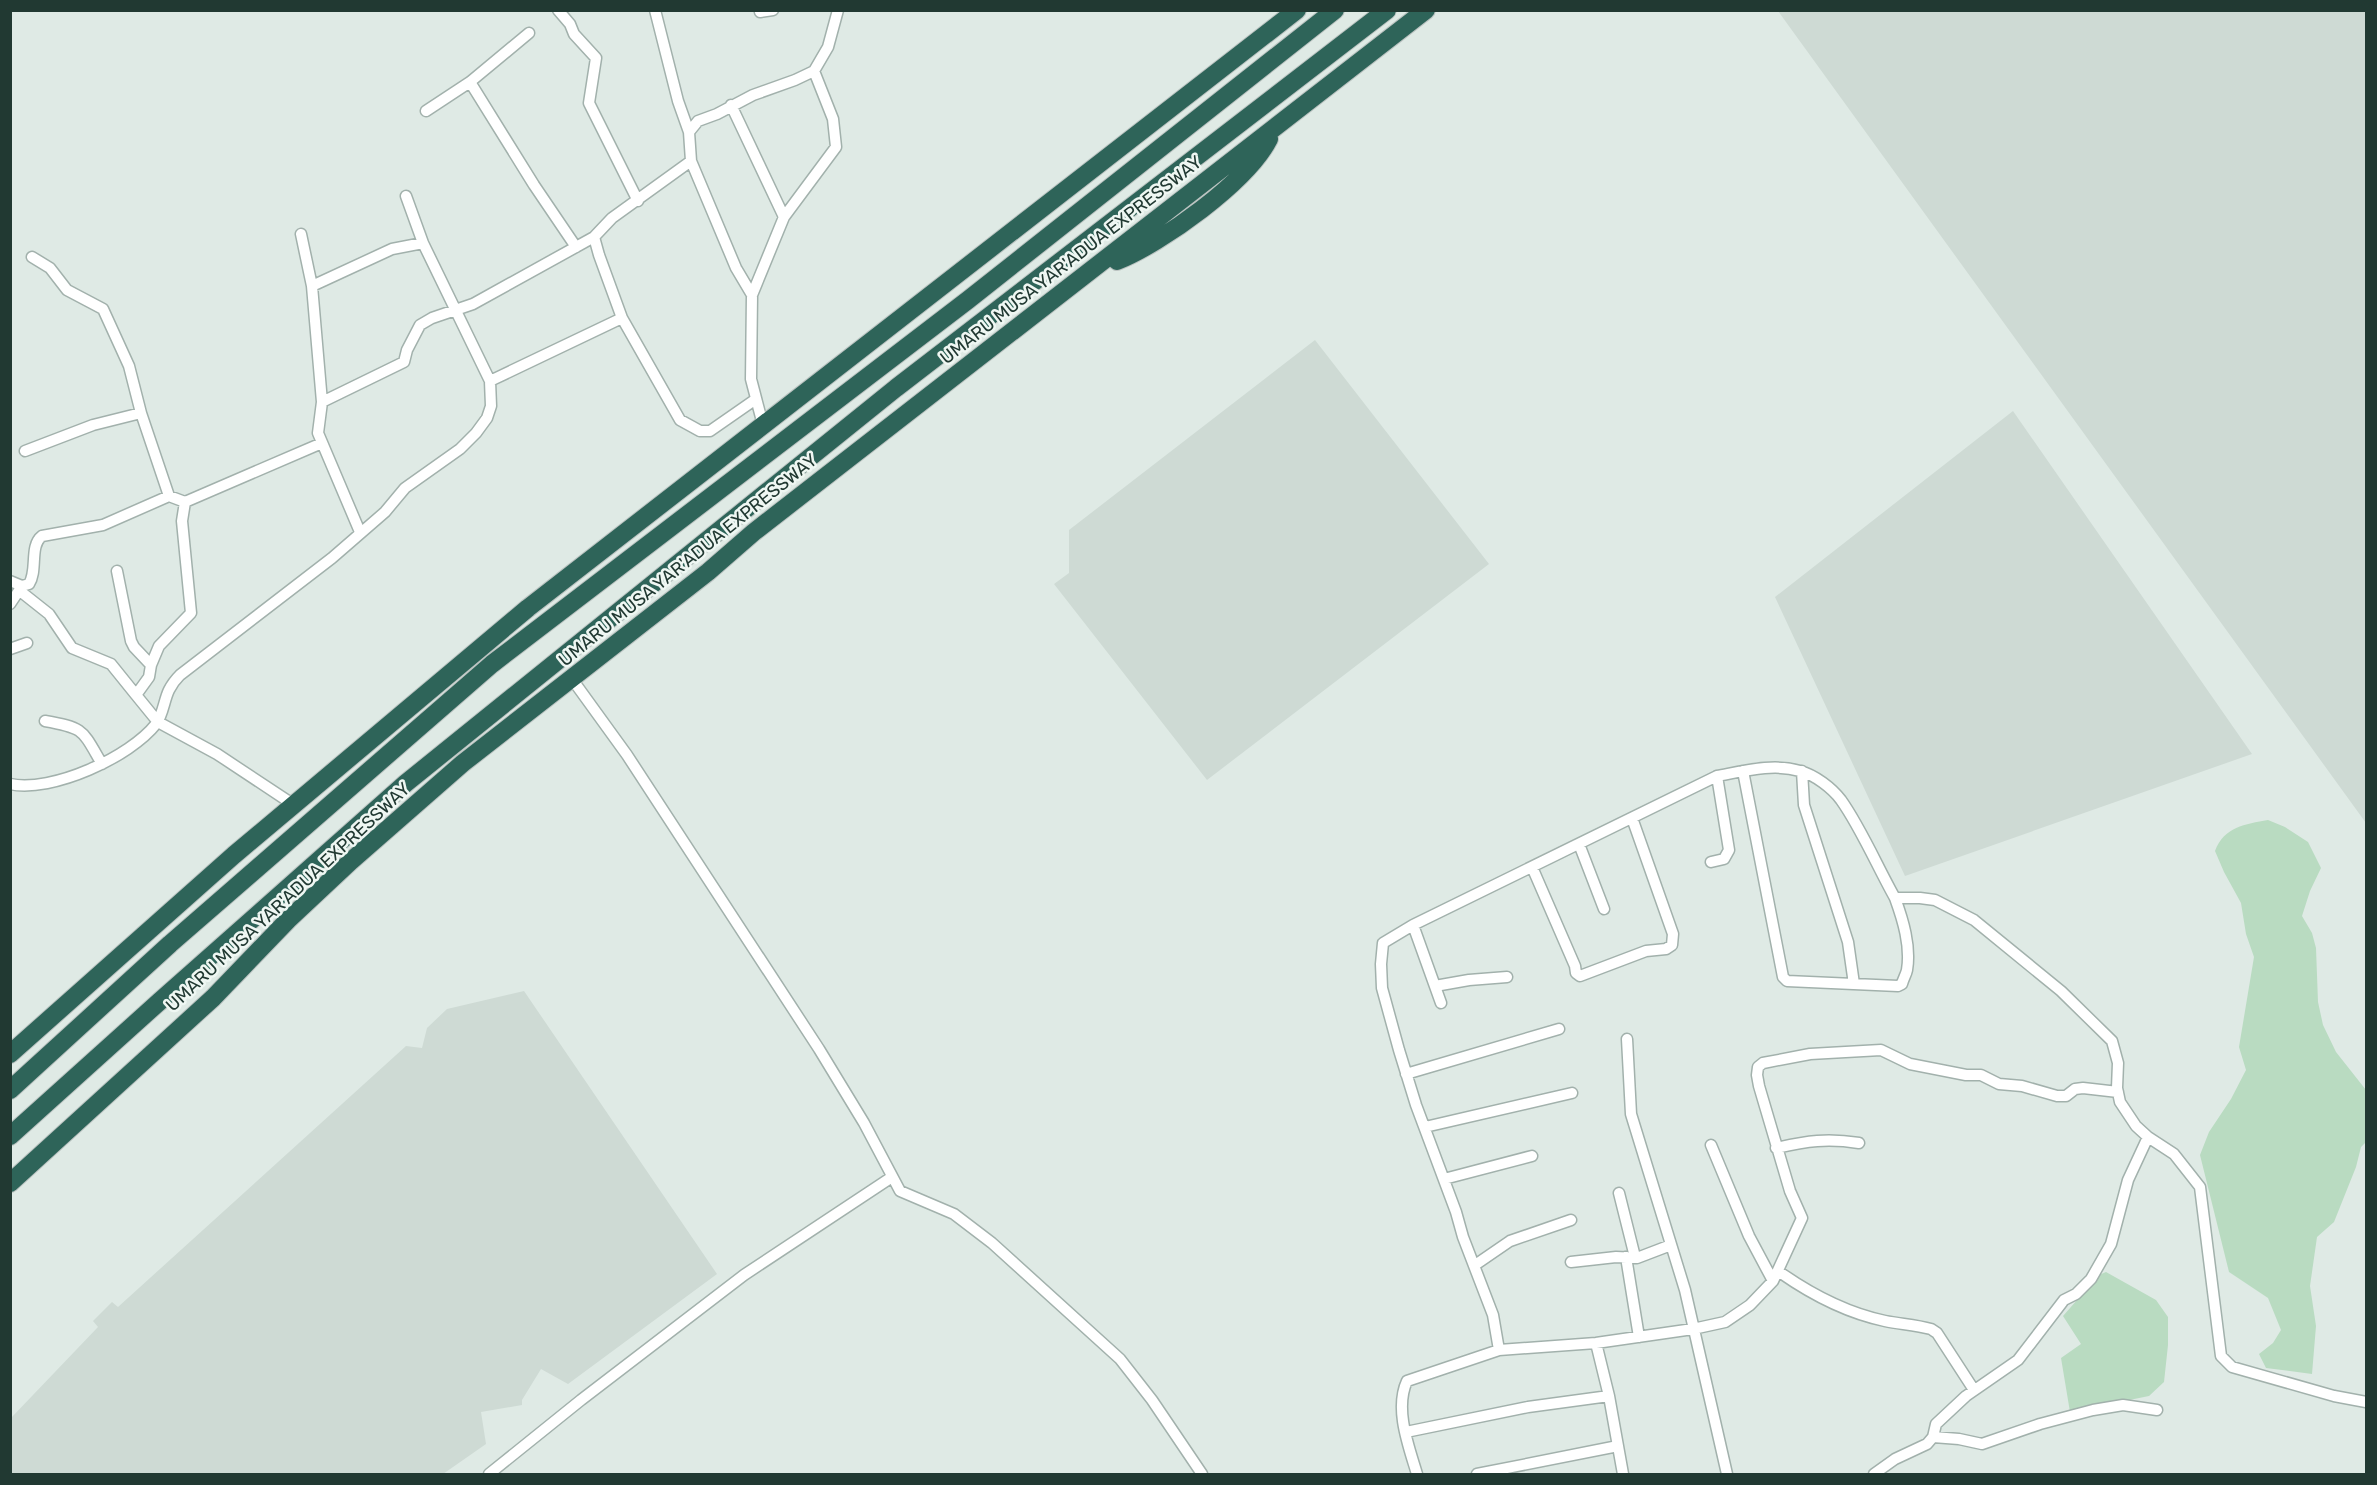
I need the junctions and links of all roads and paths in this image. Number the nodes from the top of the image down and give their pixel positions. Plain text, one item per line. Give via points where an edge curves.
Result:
1 (558, 10) edge
2 (654, 10) edge
3 (773, 10) edge
4 (838, 10) edge
5 (1297, 10) edge
6 (1335, 10) edge
7 (1387, 10) edge
8 (1412, 10) edge
9 (1426, 10) edge
10 (760, 12) dead end
11 (529, 33) dead end
12 (1387, 40) junction
13 (814, 71) junction
14 (470, 82) junction
15 (731, 105) junction
16 (426, 111) dead end
17 (689, 132) junction
18 (691, 161) junction
19 (406, 196) dead end
20 (638, 201) junction
21 (784, 217) junction
22 (301, 234) dead end
23 (594, 237) junction
24 (423, 243) junction
25 (576, 247) junction
26 (32, 257) dead end
27 (960, 272) junction
28 (312, 286) junction
29 (752, 295) junction
30 (456, 309) junction
31 (622, 318) junction
32 (1009, 334) junction
33 (889, 360) junction
34 (908, 379) junction
35 (490, 381) junction
36 (756, 399) junction
37 (322, 402) junction
38 (141, 413) junction
39 (764, 425) junction
40 (322, 443) junction
41 (25, 451) dead end
42 (769, 452) junction
43 (775, 486) junction
44 (169, 496) junction
45 (185, 502) junction
46 (655, 509) junction
47 (360, 532) junction
48 (117, 571) dead end
49 (708, 572) junction
50 (10, 581) edge
51 (21, 588) junction
52 (10, 604) edge
53 (27, 643) dead end
54 (10, 649) edge
55 (151, 664) junction
56 (572, 679) junction
57 (136, 695) junction
58 (45, 721) dead end
59 (158, 722) junction
60 (102, 764) junction
61 (1743, 771) junction
62 (1802, 771) junction
63 (1718, 776) junction
64 (10, 784) edge
65 (294, 805) junction
66 (1632, 818) junction
67 (1579, 844) junction
68 (1711, 862) dead end
69 (1532, 867) junction
70 (1895, 898) junction
71 (1604, 909) dead end
72 (1413, 925) junction
73 (1507, 977) dead end
74 (1854, 984) junction
75 (1435, 986) junction
76 (1441, 1003) dead end
77 (1559, 1029) dead end
78 (1627, 1039) dead end
79 (10, 1054) edge
80 (1406, 1074) junction
81 (10, 1090) edge
82 (2118, 1092) junction
83 (1572, 1093) dead end
84 (1425, 1127) junction
85 (10, 1137) edge
86 (2148, 1137) junction
87 (1859, 1143) dead end
88 (1711, 1145) dead end
89 (1776, 1148) junction
90 (1532, 1156) dead end
91 (892, 1177) junction
92 (1444, 1179) junction
93 (10, 1183) edge
94 (1619, 1193) dead end
95 (1571, 1220) dead end
96 (1671, 1245) junction
97 (1630, 1257) junction
98 (1571, 1262) dead end
99 (1475, 1265) junction
100 (1776, 1276) junction
101 (1693, 1329) junction
102 (1639, 1337) junction
103 (1596, 1343) junction
104 (1499, 1350) junction
105 (1974, 1390) junction
106 (1609, 1396) junction
107 (2367, 1402) edge
108 (2157, 1410) dead end
109 (1406, 1432) junction
110 (1933, 1437) junction
111 (1618, 1446) junction
112 (489, 1474) edge
113 (1202, 1474) edge
114 (1417, 1474) edge
115 (1477, 1474) edge
116 (1623, 1474) edge
117 (1727, 1474) edge
118 (1874, 1474) edge

1 - 20 street via 596,58 589,104
2 - 17 street
3 - 10 street
4 - 13 street via 828,48
5 - 27 highway
6 - 33 highway, UMARU MUSA YAR'ADUA EXPRESSWAY
7 - 34 highway, UMARU MUSA YAR'ADUA EXPRESSWAY
8 - 12 highway
9 - 12 highway, UMARU MUSA YAR'ADUA EXPRESSWAY
11 - 14 street
12 - 32 highway, UMARU MUSA YAR'ADUA EXPRESSWAY
13 - 15 street
13 - 21 street via 833,119 836,147
14 - 16 street
14 - 25 street
15 - 17 street via 698,121
15 - 21 street
17 - 18 street
18 - 20 street
18 - 29 street via 736,268
19 - 24 street
20 - 23 street via 612,218
21 - 29 street
22 - 28 street
23 - 25 street
23 - 31 street
24 - 28 street via 392,249
24 - 30 street
25 - 30 street via 473,304
26 - 38 street via 50,268 67,290 102,309 129,366
27 - 33 highway
27 - 39 highway
28 - 37 street
29 - 36 street via 751,378
30 - 35 street
30 - 37 street via 420,325 404,362
31 - 35 street
31 - 36 street via 680,420 690,427 710,431
32 - 34 highway
32 - 49 highway, UMARU MUSA YAR'ADUA EXPRESSWAY
33 - 42 highway, UMARU MUSA YAR'ADUA EXPRESSWAY
34 - 43 highway, UMARU MUSA YAR'ADUA EXPRESSWAY
35 - 47 street via 491,406 476,433 405,488 386,512
36 - 39 street
37 - 40 street via 318,426
38 - 41 street via 93,425
38 - 44 street
39 - 46 highway
40 - 45 street
40 - 47 street
42 - 46 highway
42 - 81 highway, UMARU MUSA YAR'ADUA EXPRESSWAY via 492,664 170,944
43 - 49 highway
43 - 85 highway, UMARU MUSA YAR'ADUA EXPRESSWAY via 406,783
44 - 45 street
44 - 51 street via 103,525 42,536 35,548 34,576
45 - 55 street via 182,521 191,613 159,646
46 - 65 highway via 528,608
47 - 59 street via 180,675 169,690
48 - 55 street via 131,641
49 - 56 highway, UMARU MUSA YAR'ADUA EXPRESSWAY
50 - 51 street
51 - 52 street
51 - 57 street via 49,614 72,648 111,664
53 - 54 street
55 - 57 street via 149,677
56 - 91 street via 627,755 782,990 864,1123
56 - 93 highway, UMARU MUSA YAR'ADUA EXPRESSWAY via 463,764 351,861 213,998
57 - 59 street
58 - 60 street via 81,730
59 - 60 street via 123,753
59 - 65 street via 217,754
60 - 64 street via 40,784
61 - 62 street
61 - 63 street
61 - 74 street via 1783,977 1793,982
62 - 70 street via 1824,783 1841,799
62 - 74 street via 1804,805 1848,942
63 - 66 street
63 - 68 street via 1729,850 1724,859
65 - 79 highway
66 - 67 street
66 - 69 street via 1673,934 1672,945 1666,949 1646,951 1580,976
67 - 69 street
67 - 71 street
69 - 72 street
70 - 74 street via 1904,923 1907,952 1902,984
70 - 82 street via 1935,900 1974,920 2061,991 2112,1041 2118,1063
72 - 75 street
72 - 80 street via 1383,943 1381,964 1382,988
73 - 75 street
75 - 76 street
77 - 80 street
78 - 96 street via 1631,1114
80 - 84 street
82 - 86 street via 2126,1113
82 - 89 street via 2083,1088 2056,1096 1999,1084 1981,1075 1910,1064 1881,1050 1771,1060 1758,1066 1757,1075
83 - 84 street
84 - 92 street
86 - 105 street via 2128,1180 2111,1244 2091,1279 2064,1300 2018,1360
86 - 107 street via 2174,1154 2200,1187 2221,1356 2226,1363
87 - 89 street via 1833,1138
88 - 100 street via 1756,1252
89 - 100 street via 1802,1218
90 - 92 street
91 - 112 street via 744,1275
91 - 113 street via 900,1191 954,1214 992,1243 1120,1359
92 - 99 street
94 - 97 street
95 - 99 street via 1510,1241
96 - 97 street
96 - 101 street
97 - 98 street
97 - 102 street
99 - 104 street via 1493,1315
100 - 101 street via 1750,1305 1725,1322
100 - 105 street via 1884,1321 1931,1329
101 - 102 street
101 - 117 street
102 - 103 street
103 - 104 street
103 - 106 street
104 - 109 street via 1407,1382 1402,1393
105 - 110 street via 1936,1425
106 - 109 street via 1527,1407
106 - 111 street
108 - 110 street via 2113,1406 1982,1444
109 - 114 street
110 - 118 street
111 - 115 street
111 - 116 street

